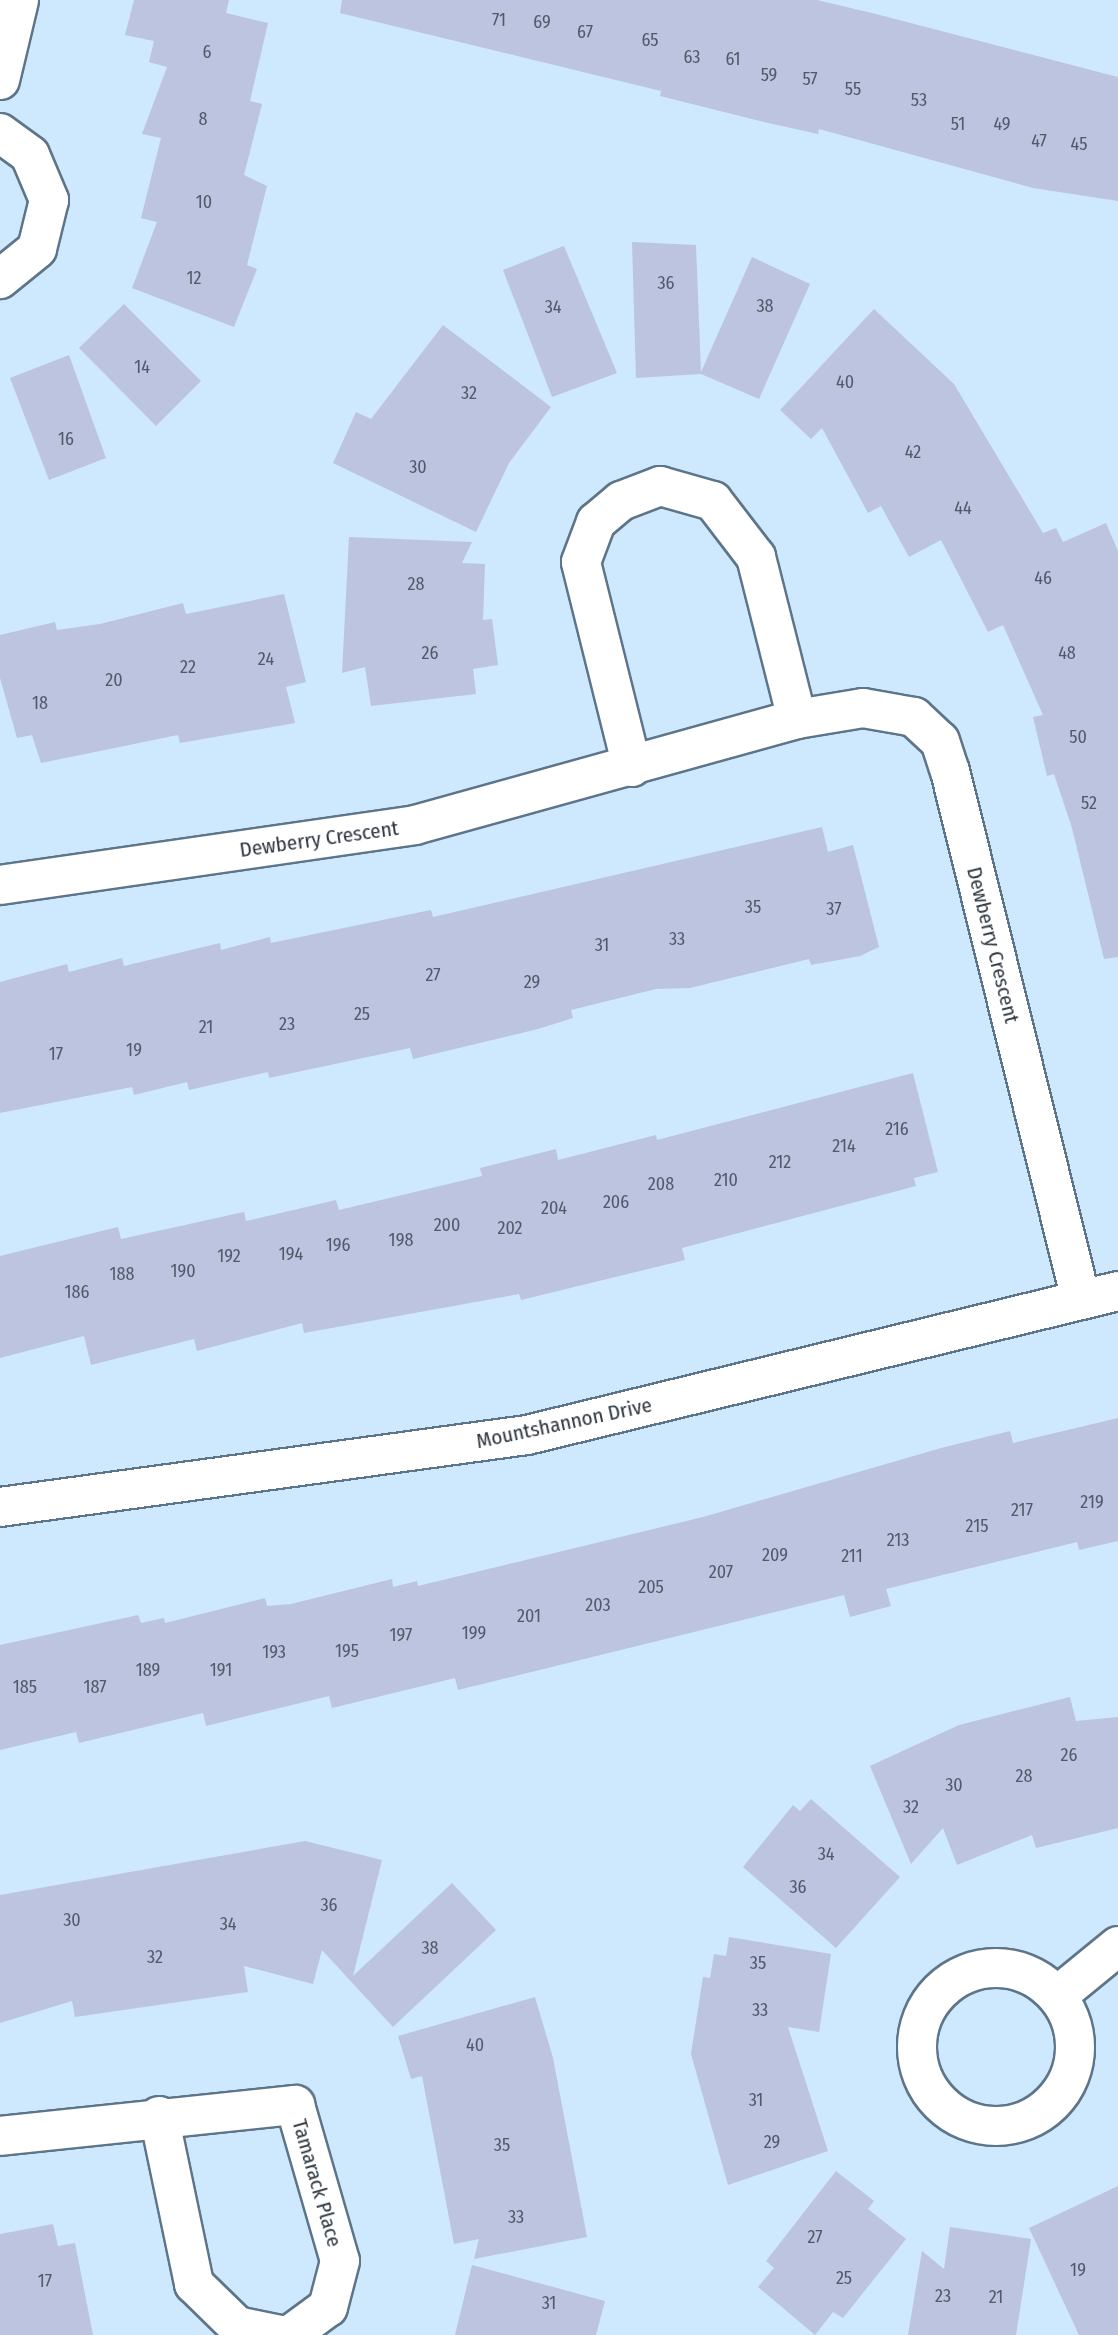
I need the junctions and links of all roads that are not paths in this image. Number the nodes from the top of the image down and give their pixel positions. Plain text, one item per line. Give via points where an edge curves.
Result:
1 (19, 0) edge
2 (0, 80) edge
3 (0, 133) edge
4 (0, 279) edge
5 (797, 719) junction
6 (632, 767) junction
7 (0, 885) edge
8 (1118, 1291) edge
9 (1081, 1300) junction
10 (0, 1507) edge
11 (1118, 1946) edge
12 (1057, 1996) junction
13 (159, 2116) junction
14 (0, 2136) edge
15 (281, 2335) edge
16 (290, 2335) edge

1 - 2 street
3 - 4 street via 30,155 49,201 37,249
5 - 6 street, Dewberry Crescent
5 - 6 street via 756,557 713,501 660,486 621,501 596,522 581,562
5 - 9 street, Dewberry Crescent via 863,708 914,717 940,741
6 - 7 street, Dewberry Crescent via 415,825
8 - 9 street, Mountshannon Drive
9 - 10 street, Mountshannon Drive via 527,1435
11 - 12 street
12 - 12 street via 1012,1969 959,1976 938,1992 920,2028 919,2068 931,2091 973,2123 1023,2122 1045,2109 1073,2068 1073,2030
13 - 14 street, Tamarack Place
13 - 15 street via 194,2284 237,2326
13 - 16 street, Tamarack Place via 295,2105 340,2261 328,2307

